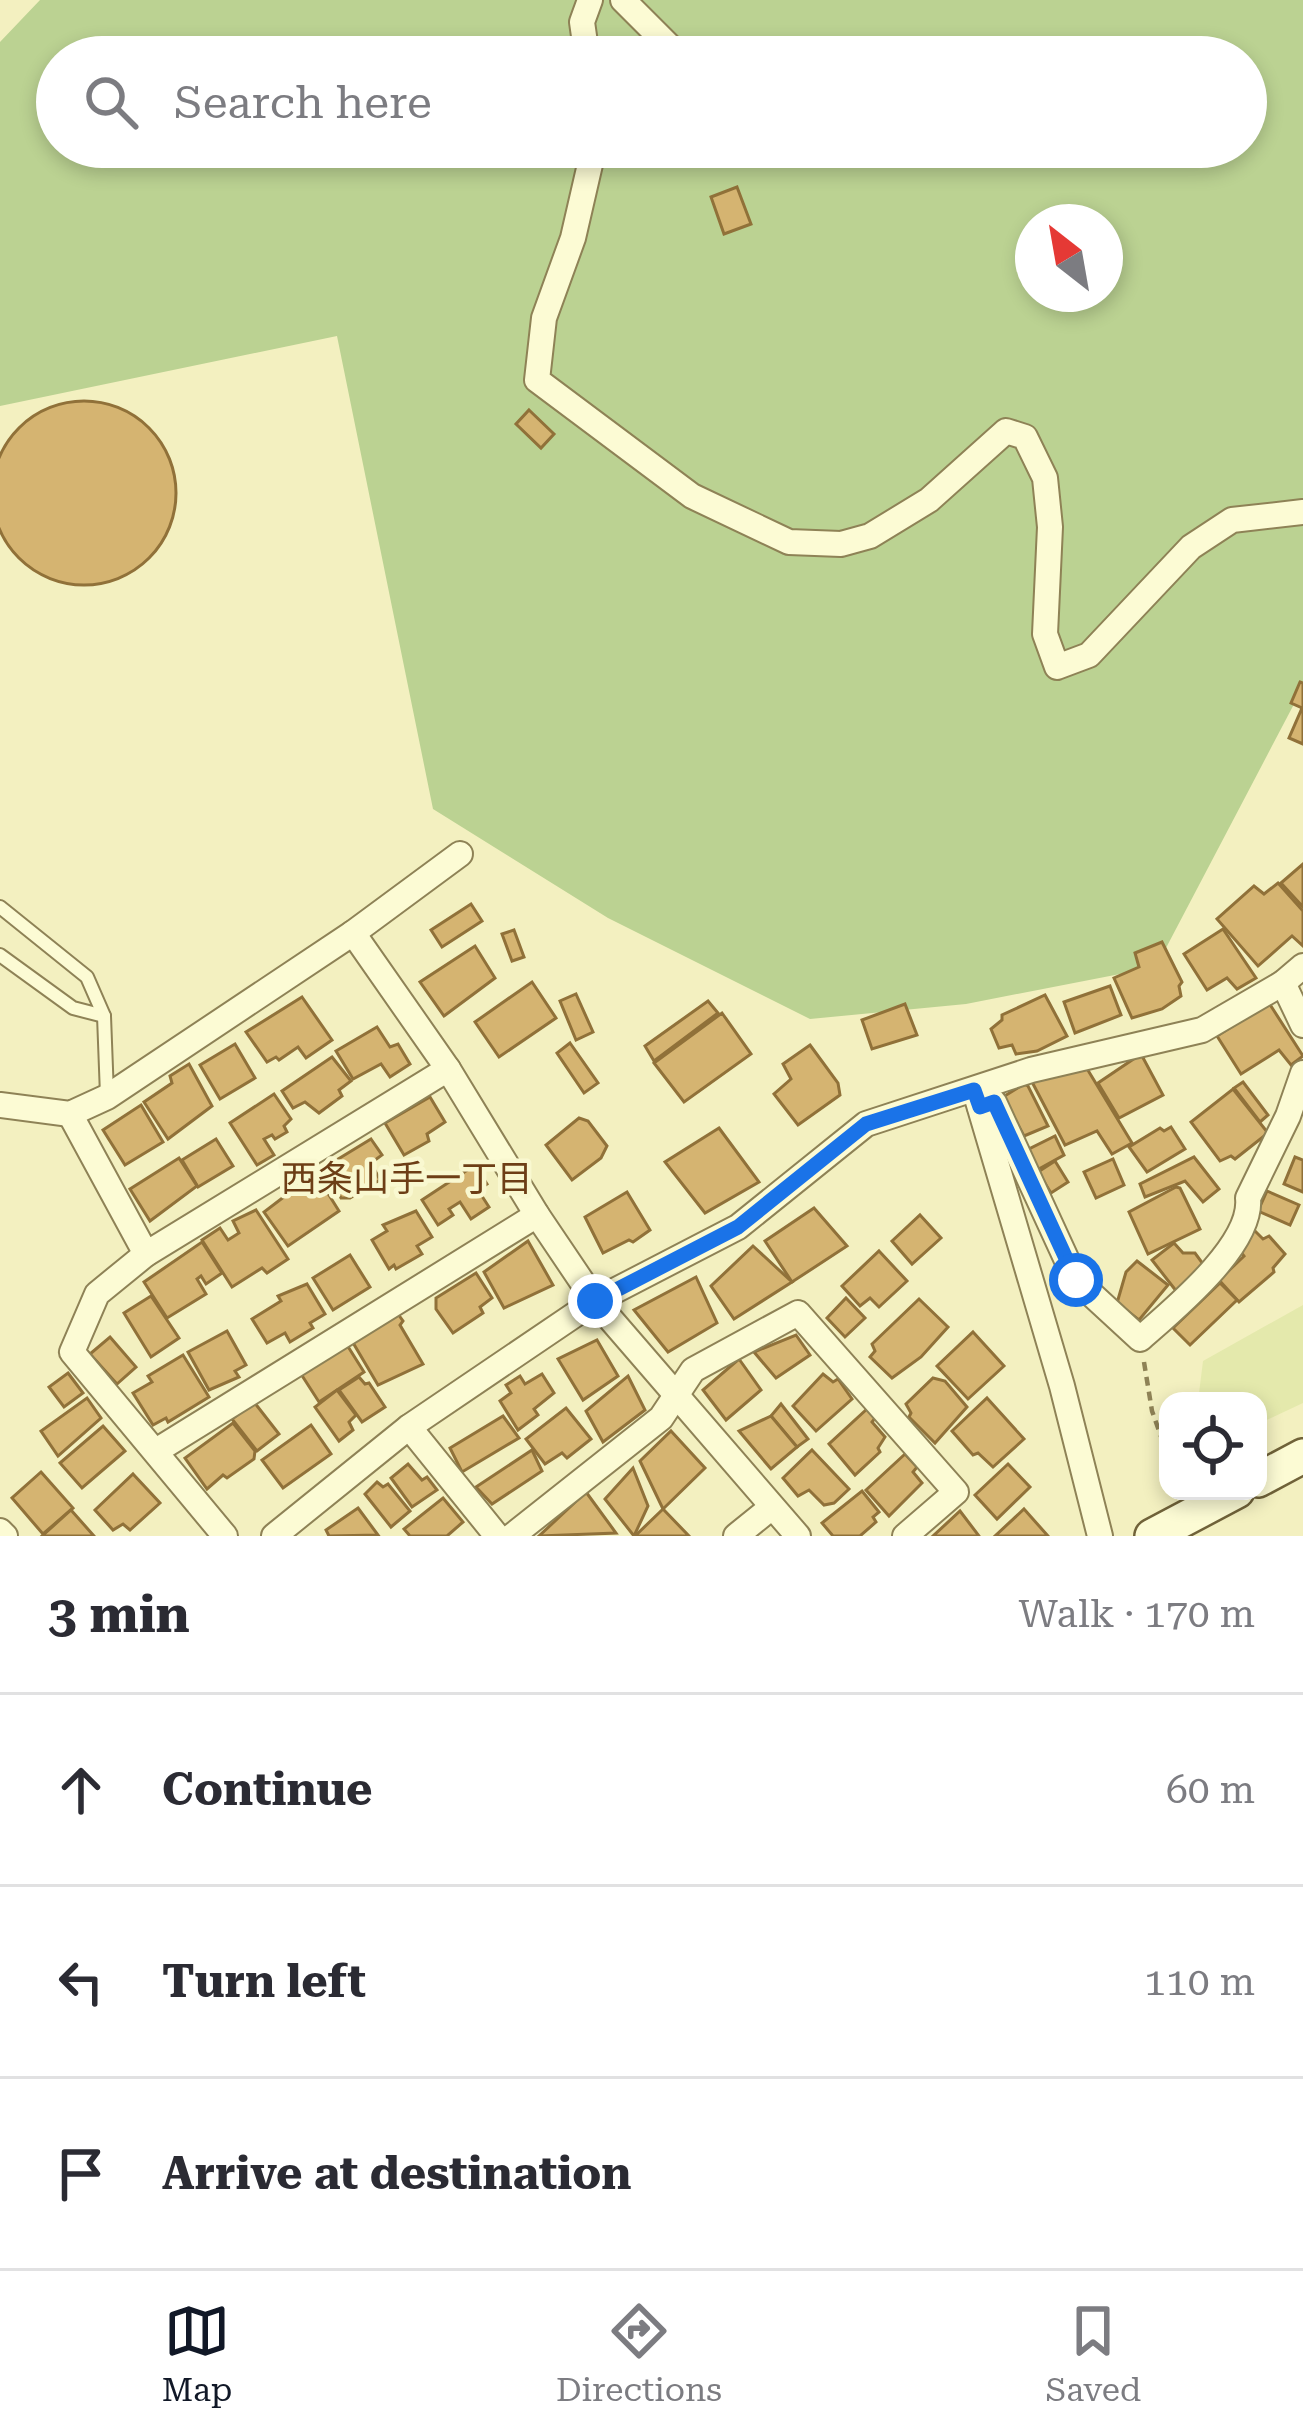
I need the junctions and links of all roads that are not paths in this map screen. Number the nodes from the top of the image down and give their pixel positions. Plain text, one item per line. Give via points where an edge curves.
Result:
1 (590, 0) edge
2 (622, 0) edge
3 (584, 36) edge
4 (659, 36) edge
5 (589, 168) edge
6 (1303, 512) edge
7 (460, 854) dead end
8 (0, 907) edge
9 (353, 933) junction
10 (0, 955) edge
11 (1293, 975) edge
12 (104, 1016) junction
13 (1303, 1024) edge
14 (448, 1069) junction
15 (1303, 1073) edge
16 (106, 1096) junction
17 (977, 1099) junction
18 (0, 1105) edge
19 (70, 1114) junction
20 (537, 1215) junction
21 (146, 1254) junction
22 (595, 1301) junction
23 (676, 1396) junction
24 (410, 1427) junction
25 (156, 1451) junction
26 (1303, 1456) edge
27 (1267, 1475) edge
28 (1220, 1500) edge
29 (772, 1507) junction
30 (279, 1534) edge
31 (225, 1536) edge
32 (497, 1536) edge
33 (512, 1536) edge
34 (736, 1536) edge
35 (798, 1536) edge
36 (905, 1536) edge
37 (1100, 1536) edge
38 (1152, 1536) edge

1 - 3 street
2 - 4 street
5 - 6 street via 544,318 537,380 692,496 789,542 842,544 929,500 1006,431 1025,437 1045,478 1045,634 1058,667 1089,655 1191,547 1232,520
7 - 9 street
8 - 12 lane via 87,977
9 - 14 street
9 - 16 street
10 - 12 lane via 73,1008
11 - 13 street
11 - 17 street via 1202,1030 1031,1070
12 - 16 lane
14 - 20 street
14 - 21 street
15 - 17 street via 1248,1198 1250,1213 1207,1281 1140,1339 1076,1280 994,1102
16 - 19 street
17 - 22 street via 866,1124 738,1227
17 - 37 street
18 - 19 street
19 - 21 street
20 - 22 street
20 - 25 street
21 - 25 street via 97,1294 72,1352
22 - 23 street
22 - 24 street
23 - 29 street
23 - 33 street via 661,1418
23 - 36 street via 693,1370 798,1313 956,1492
24 - 30 street
24 - 32 street
25 - 31 street
26 - 27 street
28 - 38 street
29 - 34 street
29 - 35 street

